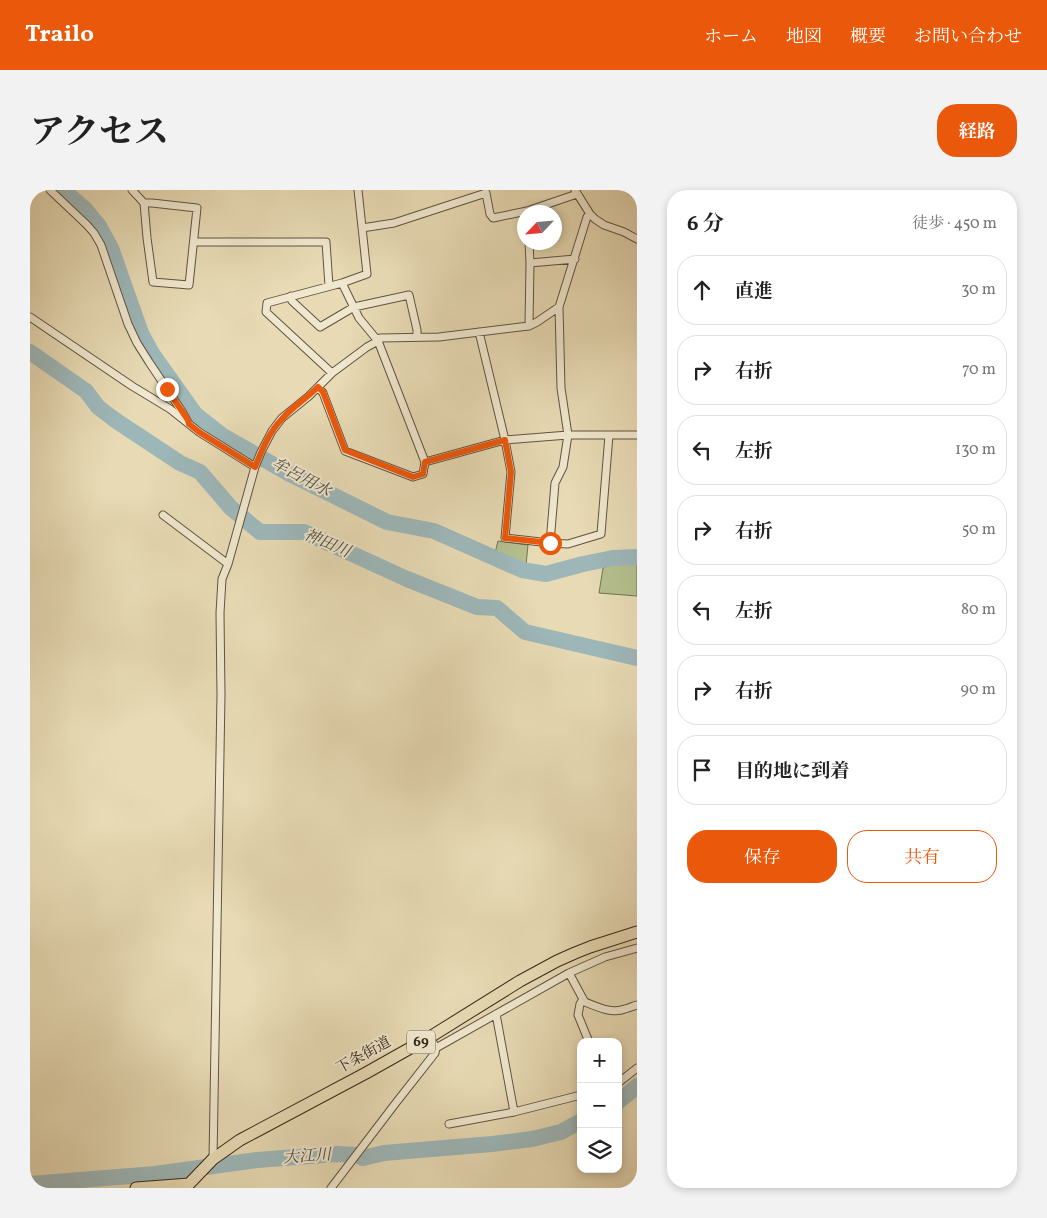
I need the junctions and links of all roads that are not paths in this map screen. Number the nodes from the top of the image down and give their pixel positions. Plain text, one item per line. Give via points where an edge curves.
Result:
1 (50, 190) edge
2 (132, 190) edge
3 (358, 190) edge
4 (486, 192) edge
5 (576, 192) edge
6 (144, 203) junction
7 (544, 205) edge
8 (517, 214) edge
9 (590, 214) junction
10 (362, 228) junction
11 (637, 239) edge
12 (194, 242) junction
13 (529, 250) edge
14 (575, 259) junction
15 (530, 263) junction
16 (342, 283) junction
17 (329, 286) junction
18 (291, 296) junction
19 (354, 307) junction
20 (558, 307) junction
21 (30, 317) edge
22 (529, 326) junction
23 (479, 332) junction
24 (416, 337) junction
25 (378, 341) junction
26 (332, 373) junction
27 (318, 387) junction
28 (189, 424) junction
29 (568, 435) junction
30 (609, 435) junction
31 (637, 435) edge
32 (505, 440) junction
33 (425, 462) junction
34 (256, 466) junction
35 (162, 515) dead end
36 (550, 543) junction
37 (229, 561) junction
38 (637, 932) edge
39 (637, 948) edge
40 (569, 973) junction
41 (583, 999) junction
42 (482, 1004) junction
43 (637, 1005) edge
44 (493, 1016) junction
45 (430, 1037) junction
46 (587, 1038) edge
47 (436, 1048) junction
48 (637, 1068) edge
49 (622, 1080) edge
50 (577, 1096) edge
51 (514, 1112) junction
52 (449, 1124) dead end
53 (211, 1160) junction
54 (136, 1188) edge
55 (331, 1188) edge

1 - 28 street via 94,233 137,343
2 - 6 street
3 - 10 street
4 - 8 street via 493,218
4 - 10 street via 394,223
5 - 7 street
5 - 9 street
6 - 12 street via 197,208
6 - 12 street via 153,282 189,285
9 - 11 street
9 - 14 street
10 - 16 street via 367,274
12 - 17 street via 326,242
13 - 15 street
14 - 15 street
14 - 20 street
15 - 22 street
16 - 17 street
16 - 19 street
17 - 18 street
18 - 19 street via 292,301 320,327
18 - 26 street via 267,303 266,312
19 - 24 street via 409,295
19 - 25 street
20 - 22 street
20 - 29 street via 561,388
21 - 28 street
22 - 23 street
23 - 24 street
23 - 32 street
24 - 25 street via 380,338
25 - 26 street
25 - 33 street
26 - 27 street
27 - 33 street via 323,392 345,450 413,477 423,474
27 - 34 street via 282,418 272,431
28 - 34 street
29 - 30 street
29 - 32 street
29 - 36 street via 563,467 555,483
30 - 31 street
30 - 36 street via 601,534 568,544
32 - 33 street
32 - 36 street via 511,472 505,538
34 - 37 street
35 - 37 street
37 - 53 street via 222,580 220,613
38 - 42 main road, 下条街道 / 69 via 557,961
39 - 40 street via 599,959
40 - 41 street
40 - 44 street
41 - 43 street via 613,1011
41 - 46 street via 578,1015
42 - 44 street
42 - 45 main road, 下条街道 / 69
44 - 47 street
44 - 51 street
45 - 47 street
45 - 53 main road, 下条街道 / 69 via 240,1140
47 - 55 street
48 - 49 street
50 - 51 street
51 - 52 street
53 - 54 main road, 下条街道 / 69 via 188,1184

